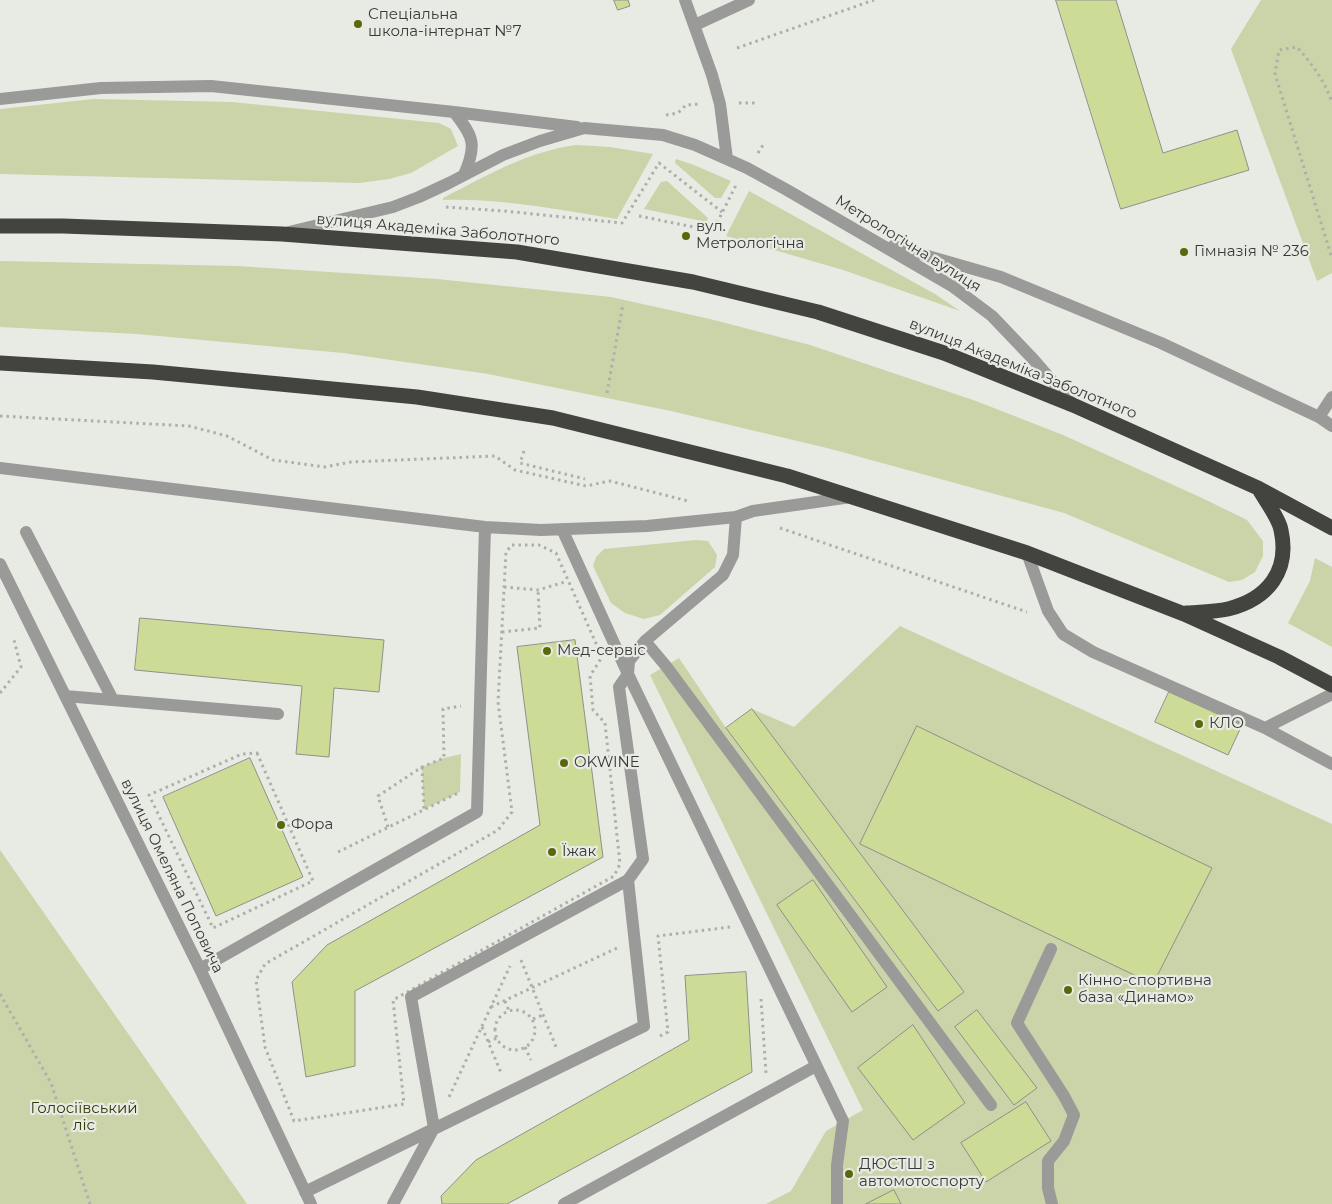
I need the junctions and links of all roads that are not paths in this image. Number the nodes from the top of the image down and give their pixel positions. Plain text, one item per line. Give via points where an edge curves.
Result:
1 (685, 0) edge
2 (749, 0) edge
3 (695, 25) junction
4 (0, 99) edge
5 (454, 112) junction
6 (584, 128) junction
7 (727, 159) junction
8 (464, 175) junction
9 (0, 226) edge
10 (282, 234) junction
11 (875, 241) junction
12 (0, 363) edge
13 (1332, 397) edge
14 (1072, 405) junction
15 (1319, 417) junction
16 (1332, 426) edge
17 (0, 468) edge
18 (1258, 488) junction
19 (854, 496) junction
20 (736, 517) junction
21 (484, 527) junction
22 (1332, 528) edge
23 (562, 529) junction
24 (26, 532) dead end
25 (1027, 553) junction
26 (0, 564) edge
27 (1184, 614) junction
28 (645, 641) junction
29 (628, 674) junction
30 (1332, 685) edge
31 (1332, 694) edge
32 (65, 696) junction
33 (113, 700) junction
34 (278, 714) dead end
35 (1265, 728) junction
36 (1332, 764) edge
37 (628, 880) junction
38 (1051, 949) dead end
39 (200, 969) junction
40 (816, 1066) junction
41 (991, 1105) dead end
42 (434, 1128) junction
43 (306, 1192) junction
44 (311, 1204) edge
45 (393, 1204) edge
46 (564, 1204) edge
47 (837, 1204) edge
48 (1052, 1204) edge

1 - 3 street
2 - 3 street
3 - 7 street via 720,104
4 - 5 street via 100,88 211,86
5 - 6 street
5 - 8 street via 466,127 473,144
6 - 7 street, Метрологічна вулиця via 663,135
6 - 8 street, Метрологічна вулиця via 502,155
7 - 11 street, Метрологічна вулиця
8 - 10 street, Метрологічна вулиця via 393,207
9 - 10 highway, вулиця Академіка Заболотного
10 - 14 highway, вулиця Академіка Заболотного via 516,252 693,282 818,312 944,353
11 - 14 street, Метрологічна вулиця via 952,286 992,316
11 - 15 street via 1001,277 1161,343
12 - 19 highway via 153,372 408,396 553,418 787,476
13 - 15 street
14 - 18 highway, вулиця Академіка Заболотного
15 - 16 street
17 - 21 street
18 - 22 highway, вулиця Академіка Заболотного
18 - 27 highway via 1281,528 1284,555 1276,579 1254,599 1228,609
19 - 20 street via 753,511
19 - 25 highway
20 - 23 street via 647,526
20 - 28 street via 733,556 723,575
21 - 23 street
21 - 39 street via 477,812
23 - 29 street
24 - 33 street
25 - 27 highway
25 - 35 street via 1048,610 1063,634 1093,652
26 - 32 street, вулиця Омеляна Поповича
27 - 30 highway
28 - 29 street via 629,661
28 - 41 street
29 - 37 street via 619,687 643,859
29 - 40 street
31 - 35 street
32 - 33 street
32 - 39 street, вулиця Омеляна Поповича
33 - 34 street
35 - 36 street
37 - 42 street via 411,997
37 - 42 street via 644,1026
38 - 48 street via 1017,1022 1074,1115 1064,1141 1048,1160 1048,1188
39 - 43 street, вулиця Омеляна Поповича
40 - 46 street
40 - 47 street via 843,1121 837,1165
42 - 43 street
42 - 45 street
43 - 44 street, вулиця Омеляна Поповича

